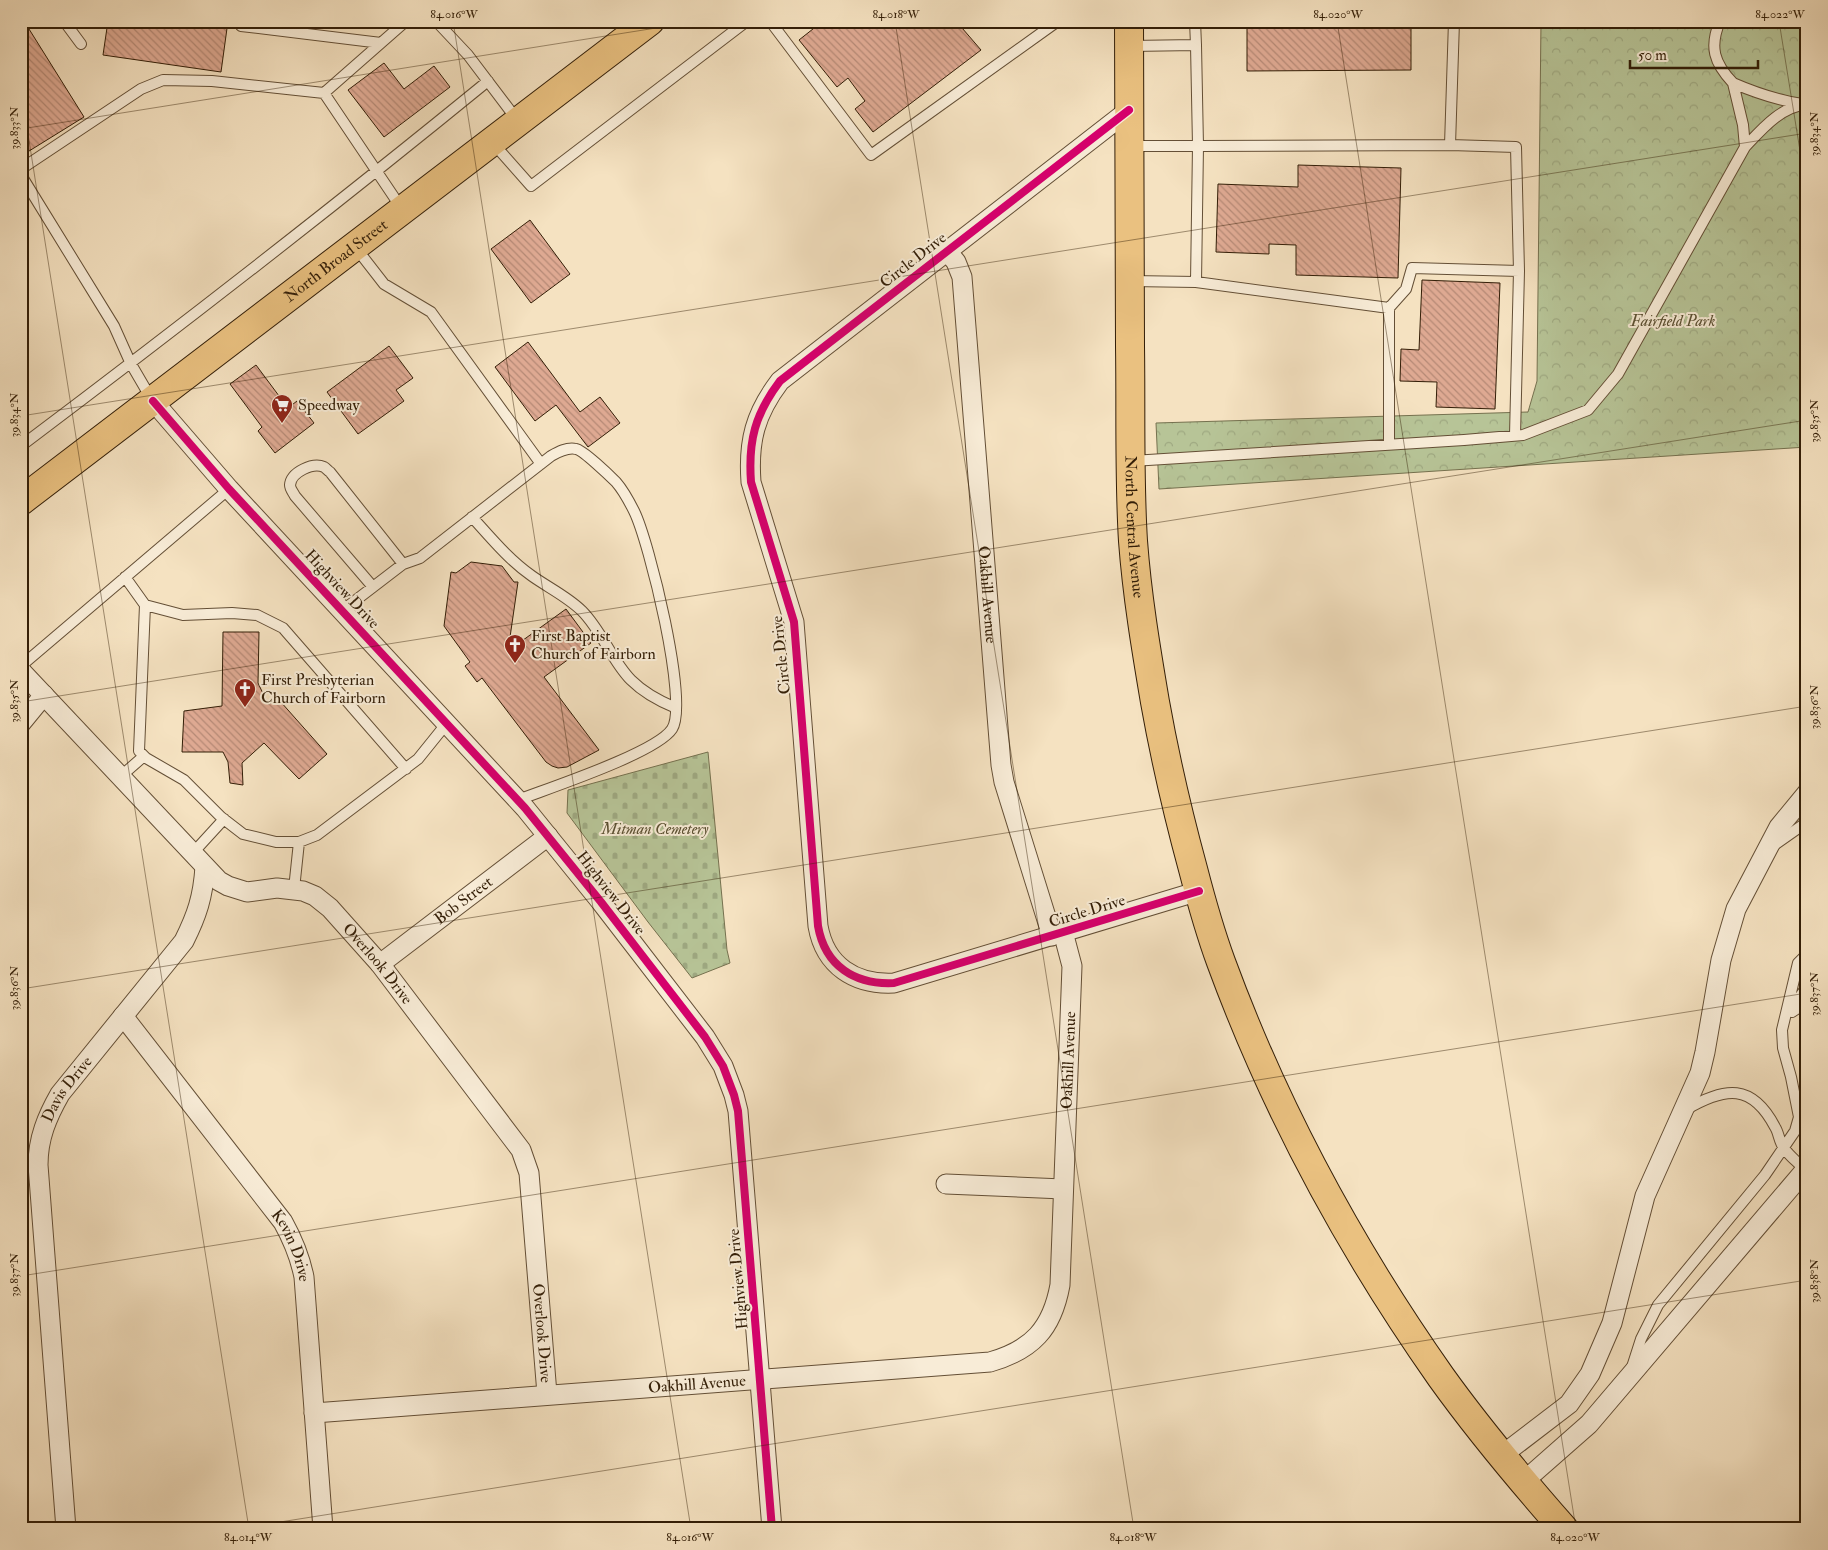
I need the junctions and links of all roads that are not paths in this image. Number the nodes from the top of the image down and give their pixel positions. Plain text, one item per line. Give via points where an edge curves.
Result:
1 (64, 21) edge
2 (406, 21) edge
3 (436, 21) edge
4 (650, 21) edge
5 (747, 21) edge
6 (770, 21) edge
7 (1058, 21) edge
8 (1195, 21) edge
9 (1454, 21) edge
10 (1720, 21) edge
11 (241, 26) dead end
12 (1129, 34) edge
13 (381, 43) junction
14 (81, 44) dead end
15 (1196, 45) junction
16 (488, 81) junction
17 (1733, 83) junction
18 (324, 93) junction
19 (1804, 104) edge
20 (1129, 110) junction
21 (519, 122) junction
22 (493, 142) junction
23 (1450, 145) junction
24 (1130, 146) junction
25 (1198, 146) junction
26 (1745, 148) junction
27 (21, 169) edge
28 (376, 172) junction
29 (21, 175) edge
30 (404, 210) junction
31 (356, 247) junction
32 (947, 251) junction
33 (1519, 271) junction
34 (1130, 281) junction
35 (1196, 282) junction
36 (1389, 308) junction
37 (131, 364) junction
38 (152, 400) junction
39 (1515, 436) junction
40 (1389, 445) junction
41 (21, 446) edge
42 (1131, 461) junction
43 (541, 464) junction
44 (229, 489) junction
45 (21, 501) edge
46 (472, 517) junction
47 (403, 564) junction
48 (125, 577) junction
49 (373, 587) junction
50 (145, 605) junction
51 (343, 610) junction
52 (21, 666) edge
53 (21, 671) edge
54 (44, 695) junction
55 (676, 708) junction
56 (446, 722) junction
57 (21, 723) edge
58 (144, 756) junction
59 (406, 768) junction
60 (120, 776) junction
61 (1807, 793) edge
62 (518, 800) junction
63 (224, 819) junction
64 (1807, 822) edge
65 (548, 836) junction
66 (299, 842) junction
67 (1766, 850) junction
68 (198, 861) junction
69 (294, 890) junction
70 (1199, 891) junction
71 (1057, 934) junction
72 (1807, 954) edge
73 (380, 964) junction
74 (1807, 987) edge
75 (1807, 1002) edge
76 (123, 1016) junction
77 (1785, 1017) junction
78 (1683, 1111) junction
79 (1784, 1148) junction
80 (1806, 1169) edge
81 (946, 1184) dead end
82 (1063, 1189) junction
83 (1630, 1376) junction
84 (760, 1378) junction
85 (547, 1394) junction
86 (314, 1413) junction
87 (1502, 1456) junction
88 (1523, 1482) junction
89 (66, 1529) edge
90 (323, 1529) edge
91 (772, 1529) edge
92 (1564, 1529) edge

1 - 14 lane
2 - 13 lane
3 - 16 lane
4 - 21 main road, North Broad Street
5 - 22 lane via 531,186
6 - 7 lane via 871,155
8 - 15 lane
9 - 23 lane
10 - 17 lane via 1715,34 1715,52 1720,69
11 - 13 lane
12 - 15 lane
12 - 20 main road, North Central Avenue
13 - 18 lane
15 - 25 lane
16 - 21 lane
16 - 28 lane
17 - 19 lane via 1779,100
17 - 26 lane
18 - 27 lane via 212,81 163,80 141,89
18 - 28 lane
19 - 26 lane via 1767,123
20 - 24 main road, North Central Avenue
20 - 32 street, Circle Drive
21 - 22 main road, North Broad Street
22 - 30 main road, North Broad Street
23 - 25 lane
23 - 33 lane via 1516,147
24 - 25 lane
24 - 34 main road, North Central Avenue
25 - 35 lane
26 - 39 lane via 1618,374 1588,410
28 - 30 lane
28 - 37 lane
29 - 37 lane via 114,326
30 - 31 main road, North Broad Street
31 - 38 main road, North Broad Street
31 - 43 lane via 384,284 431,312
32 - 71 street, Oakhill Avenue via 962,277 1000,765
32 - 71 street, Circle Drive via 780,381 758,415 752,438 751,482 794,622 818,926 825,948 834,962 860,980 878,984 894,983
33 - 36 lane via 1412,268 1406,290
33 - 39 lane
34 - 35 lane
34 - 42 main road, North Central Avenue
35 - 36 lane
36 - 40 lane
37 - 38 lane
37 - 41 lane
38 - 44 street, Highview Drive
38 - 45 main road, North Broad Street
39 - 40 lane
40 - 42 lane
42 - 70 main road, North Central Avenue via 1133,543 1149,668 1162,744
43 - 46 lane
43 - 55 lane via 558,452 578,449 616,482 635,512 665,618
44 - 48 lane
44 - 51 street, Highview Drive
46 - 47 lane via 420,558
46 - 55 lane via 512,560 583,611 629,679 642,691
47 - 49 lane
47 - 49 lane via 323,466 313,465 294,476 290,482 295,496
48 - 50 lane
48 - 52 lane
49 - 51 lane
50 - 58 lane via 140,751
50 - 59 lane via 183,615 257,614 283,628
51 - 56 street, Highview Drive
53 - 54 street, Overlook Drive
54 - 57 street
54 - 60 street, Overlook Drive
55 - 62 lane via 671,730 651,745
56 - 59 lane via 418,759
56 - 62 street, Highview Drive
58 - 60 lane
58 - 63 lane via 184,780
59 - 66 lane via 318,835
60 - 68 street, Overlook Drive
61 - 67 street via 1779,827
62 - 65 street, Highview Drive
63 - 66 lane via 243,834 276,842
63 - 68 lane
64 - 67 lane
65 - 73 street, Bob Street
65 - 84 street, Highview Drive via 706,1037 723,1066 738,1111
66 - 69 lane
67 - 78 street via 1736,909 1721,960 1702,1066
68 - 69 street, Overlook Drive via 219,881 237,890
68 - 76 street, Davis Drive via 201,900 196,917 184,941
69 - 73 street, Overlook Drive via 323,901
70 - 71 street, Circle Drive
70 - 87 main road, North Central Avenue via 1219,958 1242,1018 1322,1186 1411,1333
71 - 82 street, Oakhill Avenue via 1072,966
72 - 77 lane via 1798,963
73 - 85 street, Overlook Drive via 526,1159
74 - 77 lane
75 - 77 lane
76 - 86 street, Kevin Drive via 255,1185 292,1238 304,1277
76 - 89 street, Davis Drive via 60,1094 43,1128 38,1156
77 - 79 lane via 1783,1048 1799,1117
78 - 79 lane via 1717,1094 1740,1092 1760,1103
78 - 87 street via 1644,1196 1612,1324 1590,1374 1568,1404
79 - 80 lane
79 - 83 lane via 1658,1305 1641,1339
80 - 83 street
81 - 82 street
82 - 84 street, Oakhill Avenue via 1057,1301 1044,1329 1021,1351 990,1362
83 - 88 street via 1589,1424
84 - 85 street, Oakhill Avenue
84 - 91 street, Highview Drive
85 - 86 street, Oakhill Avenue
86 - 90 street, Kevin Drive
87 - 88 main road, North Central Avenue
88 - 92 main road, North Central Avenue

